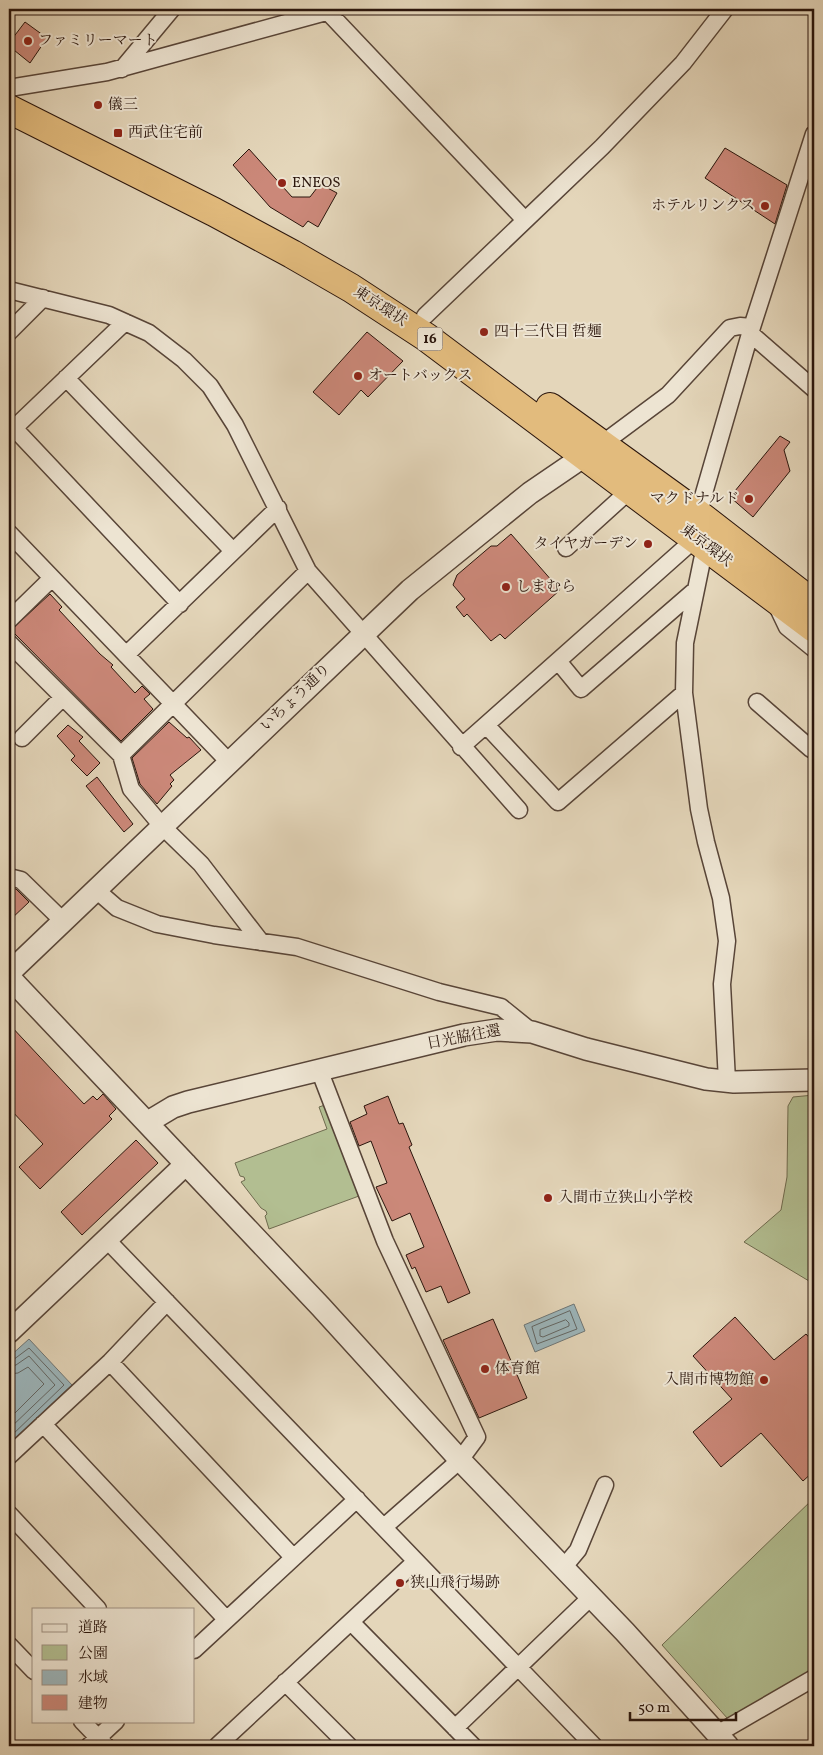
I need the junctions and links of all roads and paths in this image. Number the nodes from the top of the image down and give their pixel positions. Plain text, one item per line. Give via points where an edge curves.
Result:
1 (172, 9) edge
2 (725, 9) edge
3 (332, 10) edge
4 (307, 13) edge
5 (122, 68) junction
6 (9, 89) edge
7 (9, 109) edge
8 (814, 134) edge
9 (525, 220) junction
10 (9, 290) edge
11 (43, 298) junction
12 (425, 316) junction
13 (125, 322) junction
14 (752, 330) junction
15 (9, 332) edge
16 (66, 378) junction
17 (814, 389) edge
18 (11, 431) edge
19 (593, 450) junction
20 (630, 490) junction
21 (278, 508) junction
22 (9, 533) edge
23 (700, 533) junction
24 (566, 548) dead end
25 (233, 551) junction
26 (308, 571) junction
27 (52, 578) junction
28 (693, 592) junction
29 (774, 598) junction
30 (180, 604) junction
31 (814, 604) edge
32 (9, 620) edge
33 (814, 628) edge
34 (362, 635) junction
35 (9, 643) edge
36 (814, 649) edge
37 (126, 656) junction
38 (558, 661) junction
39 (684, 693) junction
40 (63, 697) junction
41 (757, 702) dead end
42 (172, 704) junction
43 (486, 725) junction
44 (22, 738) dead end
45 (814, 744) edge
46 (461, 747) junction
47 (121, 755) junction
48 (229, 762) junction
49 (519, 810) dead end
50 (162, 826) junction
51 (9, 877) edge
52 (95, 890) junction
53 (63, 921) junction
54 (260, 942) junction
55 (9, 975) edge
56 (532, 1032) junction
57 (320, 1072) junction
58 (814, 1080) edge
59 (727, 1081) junction
60 (148, 1122) junction
61 (186, 1164) junction
62 (107, 1240) junction
63 (167, 1302) junction
64 (9, 1332) edge
65 (110, 1362) junction
66 (44, 1424) junction
67 (9, 1456) edge
68 (460, 1460) junction
69 (605, 1485) dead end
70 (357, 1499) junction
71 (9, 1514) edge
72 (384, 1527) junction
73 (293, 1557) junction
74 (416, 1561) junction
75 (563, 1568) junction
76 (591, 1597) junction
77 (97, 1608) edge
78 (226, 1619) junction
79 (351, 1622) junction
80 (9, 1645) edge
81 (195, 1649) edge
82 (518, 1668) junction
83 (32, 1669) edge
84 (814, 1678) edge
85 (286, 1682) junction
86 (83, 1722) edge
87 (115, 1722) edge
88 (455, 1728) junction
89 (722, 1740) edge
90 (97, 1743) edge
91 (225, 1744) edge
92 (348, 1746) edge
93 (473, 1746) edge
94 (594, 1746) edge

1 - 5 street
2 - 9 street via 683,63
3 - 4 street
3 - 9 street
4 - 5 street
5 - 6 street
6 - 12 highway, 東京環状 / 16 via 309,244
7 - 19 highway, 東京環状 / 16 via 214,212 351,288
8 - 14 street
9 - 12 street
10 - 11 street
11 - 13 street via 110,315
11 - 15 street
12 - 19 highway, 東京環状 / 16
13 - 16 street
13 - 21 street via 149,333 184,360 210,386 235,425
14 - 17 street
14 - 19 street via 740,326 730,328 668,395
14 - 23 street
16 - 18 street
16 - 25 street
18 - 30 street
19 - 20 highway, 東京環状 / 16
19 - 23 highway, 東京環状 / 16
19 - 34 street, いちょう通り via 530,493 454,553
20 - 23 highway, 東京環状 / 16
20 - 24 street
21 - 25 street
21 - 26 street
22 - 27 street
23 - 28 street
23 - 29 highway, 東京環状 / 16
23 - 31 highway, 東京環状 / 16
23 - 38 street
25 - 30 street
26 - 34 street
26 - 42 street
27 - 32 street
27 - 37 street
28 - 38 street via 582,689
28 - 39 street via 685,643
29 - 33 highway, 東京環状 / 16
29 - 36 street via 787,627
30 - 37 street
34 - 46 street
34 - 48 street, いちょう通り
35 - 40 street
37 - 42 street
38 - 43 street
39 - 43 street via 558,802
39 - 59 street via 699,808 721,898 727,941 722,984
40 - 44 street
40 - 47 street
41 - 45 street via 811,749
42 - 47 street
42 - 48 street
43 - 46 street
46 - 49 street
47 - 50 street via 131,789
48 - 50 street, いちょう通り
50 - 52 street, いちょう通り
50 - 54 street via 200,864
51 - 53 street via 21,880
52 - 53 street, いちょう通り
52 - 54 street via 117,908 157,924
53 - 55 street, いちょう通り
54 - 56 street via 297,947 439,992 501,1007
55 - 60 street
56 - 57 street, 日光脇往還 via 512,1030 464,1035
56 - 59 street, 日光脇往還 via 586,1050 706,1079
57 - 60 street, 日光脇往還 via 188,1102
57 - 68 street via 385,1241 477,1437
58 - 59 street, 日光脇往還
60 - 61 street
61 - 62 street
61 - 68 street
62 - 63 street
62 - 64 street
63 - 65 street
63 - 70 street
65 - 66 street
65 - 73 street
66 - 67 street
66 - 78 street
68 - 72 street
68 - 75 street
69 - 75 street via 578,1550
70 - 72 street
70 - 73 street
71 - 77 street
72 - 74 street
73 - 78 street
74 - 79 street
74 - 82 street
75 - 76 street
76 - 82 street
76 - 89 street
78 - 81 street
79 - 85 street
79 - 88 street
80 - 83 street
82 - 88 street
82 - 94 street
84 - 89 street
85 - 91 street
85 - 92 street
86 - 90 street
87 - 90 street
88 - 93 street

